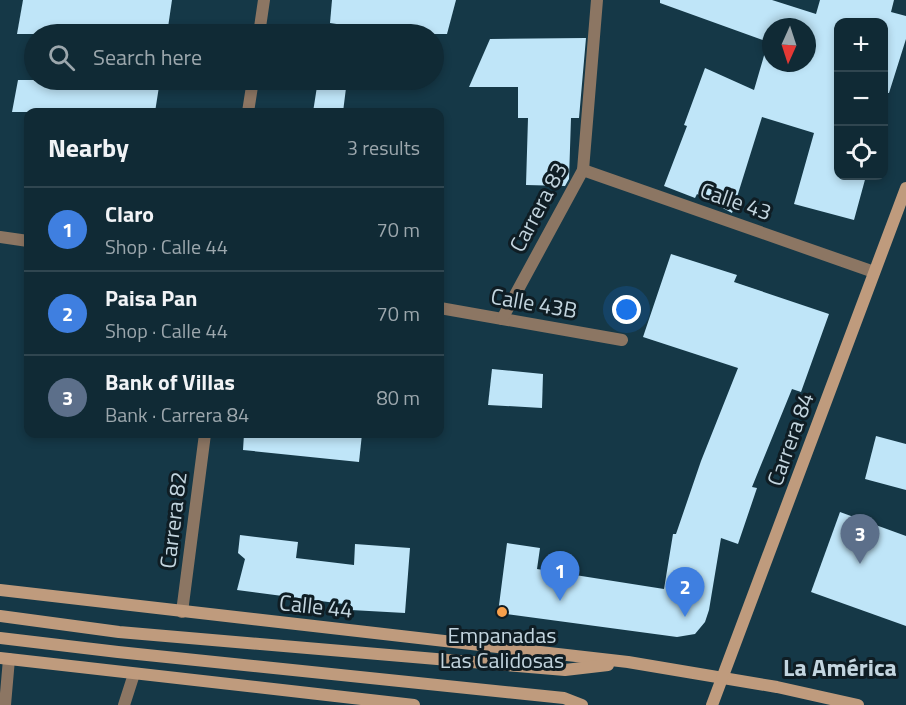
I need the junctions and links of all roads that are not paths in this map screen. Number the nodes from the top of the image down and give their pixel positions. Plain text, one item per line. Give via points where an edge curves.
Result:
1 (264, 0) edge
2 (597, 0) edge
3 (261, 24) edge
4 (251, 90) edge
5 (249, 108) edge
6 (583, 170) junction
7 (906, 188) edge
8 (0, 237) edge
9 (24, 240) edge
10 (874, 272) junction
11 (444, 309) edge
12 (502, 319) junction
13 (621, 340) dead end
14 (204, 438) edge
15 (0, 590) edge
16 (182, 612) junction
17 (0, 616) edge
18 (0, 638) edge
19 (5, 659) edge
20 (628, 662) junction
21 (134, 674) junction
22 (722, 678) junction
23 (382, 704) edge
24 (5, 705) edge
25 (124, 705) edge
26 (414, 705) edge
27 (582, 705) edge
28 (712, 705) edge
29 (858, 705) edge

1 - 3 street
2 - 6 street, Carrera 83
4 - 5 street
6 - 10 street, Calle 43
6 - 12 street, Carrera 83
7 - 10 street, Carrera 84
8 - 9 street
10 - 22 street, Carrera 84
11 - 12 street, Calle 43B
12 - 13 street, Calle 43B
14 - 16 street, Carrera 82
15 - 16 street, Calle 44
16 - 20 street, Calle 44
17 - 20 street, Calle 44 via 119,632 565,670
18 - 27 street via 564,698
19 - 21 street
19 - 24 street
20 - 22 street, Calle 44
21 - 23 street
21 - 25 street
22 - 28 street, Carrera 84
22 - 29 street, Calle 44
23 - 26 street

